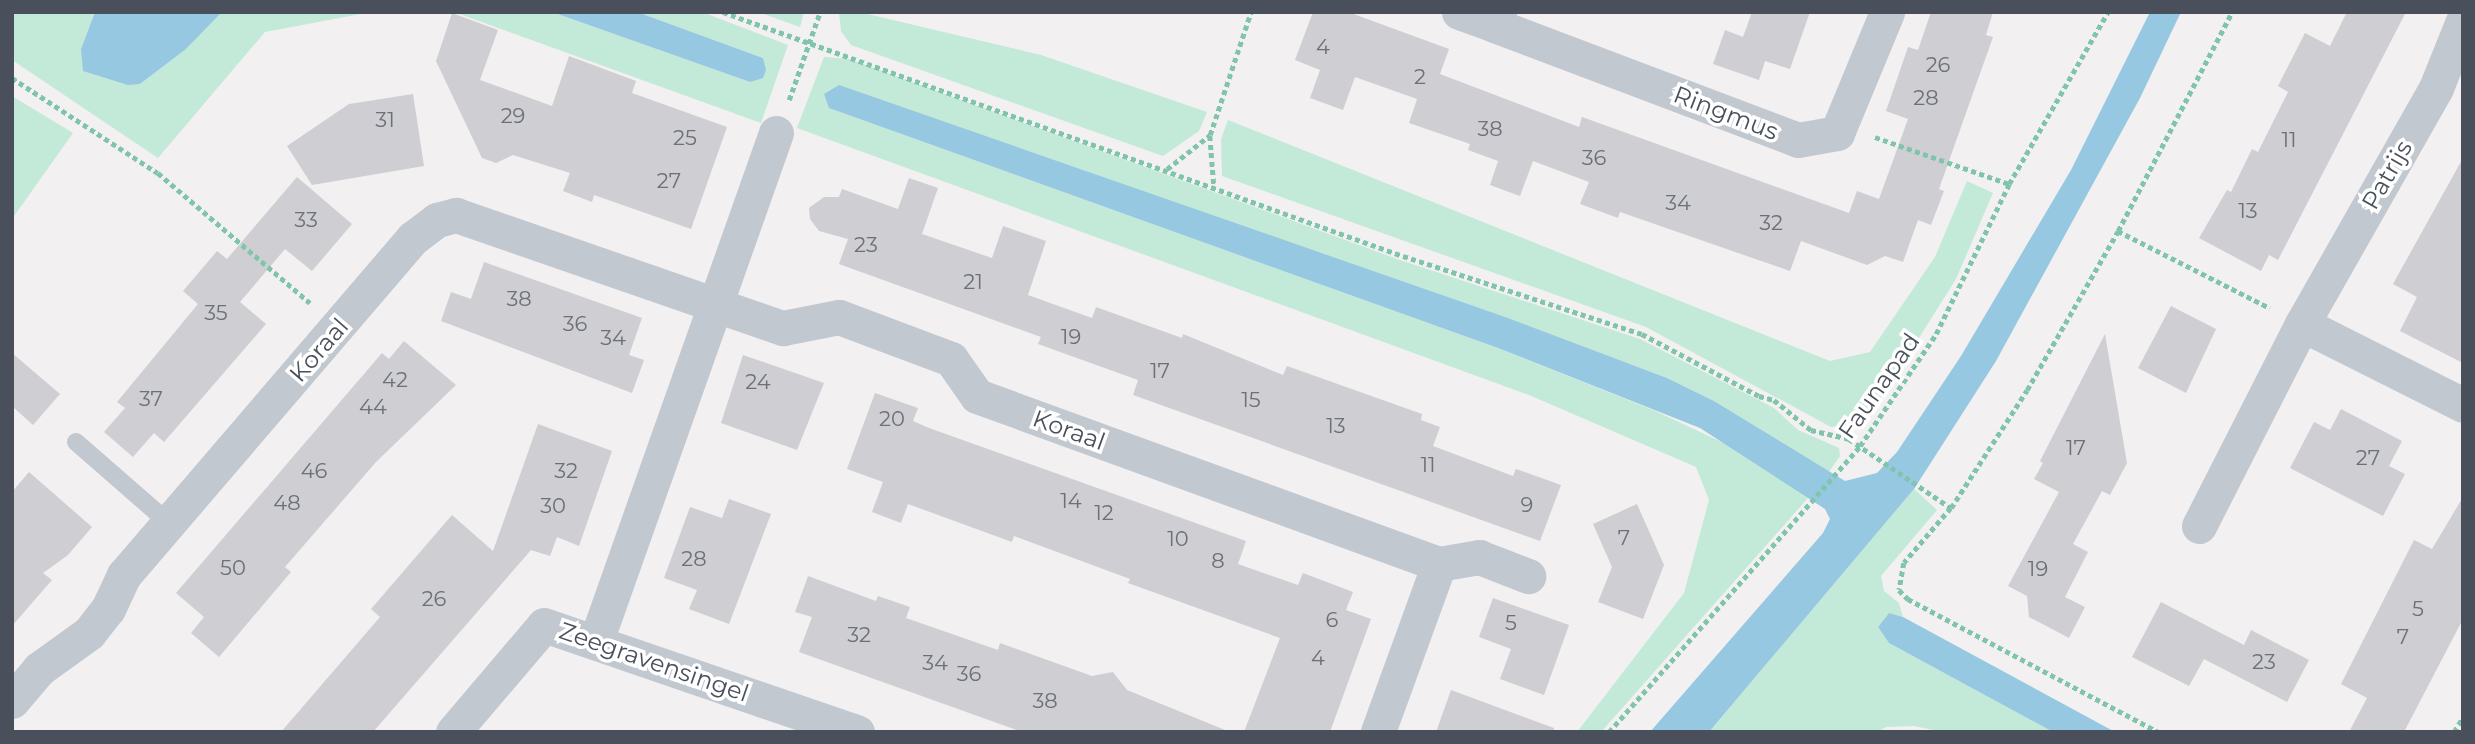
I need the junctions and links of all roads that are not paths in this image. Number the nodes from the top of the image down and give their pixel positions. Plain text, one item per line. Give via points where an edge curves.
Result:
1 (1459, 12) edge
2 (1887, 12) edge
3 (1496, 19) edge
4 (2463, 21) edge
5 (776, 134) road end
6 (715, 303) junction
7 (2302, 324) junction
8 (2463, 405) edge
9 (76, 442) dead end
10 (169, 523) junction
11 (2199, 526) dead end
12 (1438, 564) junction
13 (1528, 576) dead end
14 (596, 641) junction
15 (12, 701) edge
16 (453, 732) edge
17 (857, 732) edge
18 (1378, 732) edge

1 - 3 street
2 - 3 street, Ringmus via 1837,133 1798,140
4 - 7 street, Patrijs via 2437,88
5 - 6 street
6 - 10 street, Koraal via 456,215 437,220 419,232
6 - 12 street, Koraal via 783,328 839,317 951,359 976,396
6 - 14 street
7 - 8 street
7 - 11 street, Patrijs
9 - 10 lane
10 - 15 street, Koraal via 124,575 108,609 89,633 39,669
12 - 13 street, Koraal via 1479,557
12 - 18 street
14 - 16 street, Zeegravensingel via 544,625
14 - 17 street, Zeegravensingel

